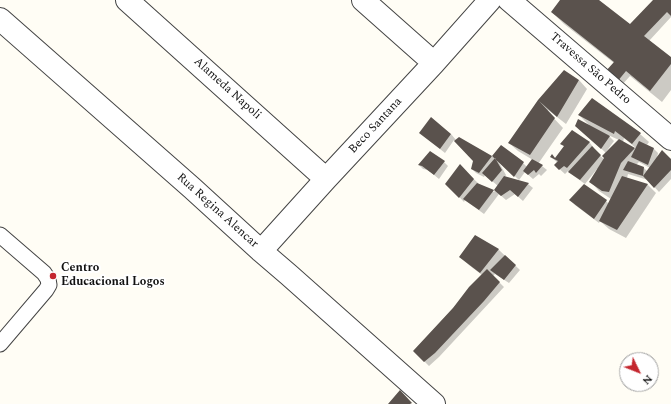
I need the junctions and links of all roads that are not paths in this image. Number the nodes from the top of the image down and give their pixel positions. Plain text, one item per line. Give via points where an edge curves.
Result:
1 (127, 0) edge
2 (363, 0) edge
3 (490, 0) edge
4 (509, 0) edge
5 (0, 18) edge
6 (434, 63) junction
7 (671, 139) edge
8 (326, 179) junction
9 (0, 235) edge
10 (261, 251) junction
11 (0, 344) edge
12 (434, 404) edge

1 - 8 street, Alameda Napoli
2 - 6 street
3 - 6 street, Beco Santana
4 - 7 street, Travessa São Pedro
5 - 10 street, Rua Regina Alencar
6 - 8 street, Beco Santana
8 - 10 street, Beco Santana
9 - 11 lane via 44,274 49,285
10 - 12 street, Rua Regina Alencar

